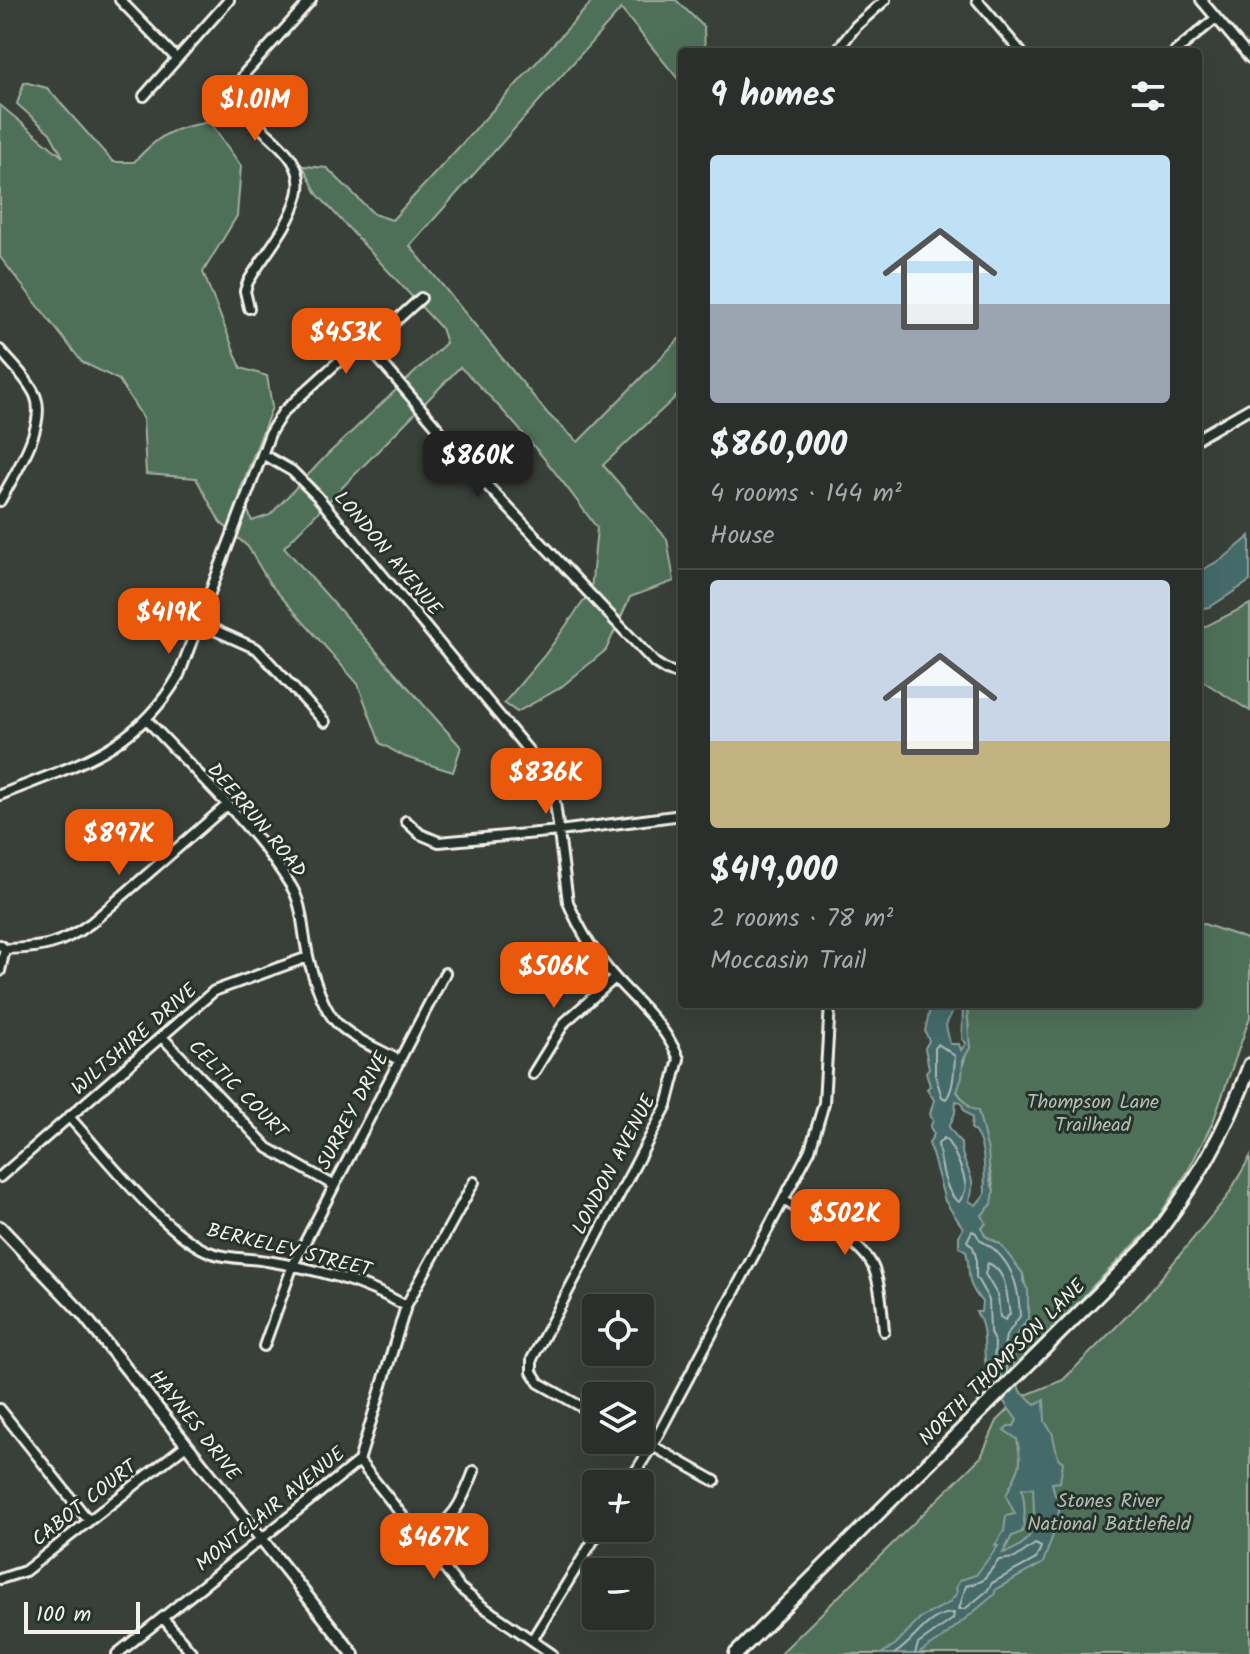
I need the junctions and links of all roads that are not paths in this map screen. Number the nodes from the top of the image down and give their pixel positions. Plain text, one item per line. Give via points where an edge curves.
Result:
1 (120, 0) edge
2 (229, 0) edge
3 (311, 0) edge
4 (885, 0) edge
5 (977, 0) edge
6 (1201, 0) edge
7 (1216, 18) junction
8 (839, 48) edge
9 (1018, 48) edge
10 (1180, 48) edge
11 (1250, 58) edge
12 (177, 59) junction
13 (144, 96) dead end
14 (421, 298) dead end
15 (249, 308) dead end
16 (366, 344) junction
17 (0, 350) edge
18 (1250, 408) edge
19 (1202, 436) edge
20 (264, 455) junction
21 (0, 501) edge
22 (199, 623) junction
23 (678, 674) edge
24 (147, 720) junction
25 (325, 722) dead end
26 (0, 795) edge
27 (226, 806) junction
28 (678, 816) edge
29 (406, 821) dead end
30 (559, 831) junction
31 (3, 947) edge
32 (308, 957) junction
33 (0, 971) edge
34 (445, 973) dead end
35 (615, 978) junction
36 (830, 1008) edge
37 (163, 1038) junction
38 (400, 1061) junction
39 (1250, 1065) edge
40 (533, 1074) dead end
41 (70, 1118) junction
42 (0, 1177) edge
43 (474, 1182) dead end
44 (333, 1185) junction
45 (785, 1201) junction
46 (0, 1227) edge
47 (293, 1265) junction
48 (406, 1306) junction
49 (884, 1331) dead end
50 (264, 1346) dead end
51 (582, 1407) edge
52 (0, 1409) edge
53 (654, 1442) edge
54 (186, 1445) junction
55 (654, 1447) edge
56 (359, 1461) junction
57 (474, 1471) dead end
58 (715, 1481) dead end
59 (89, 1521) junction
60 (261, 1540) junction
61 (421, 1542) junction
62 (592, 1542) edge
63 (0, 1579) edge
64 (163, 1618) junction
65 (532, 1640) junction
66 (117, 1654) edge
67 (193, 1654) edge
68 (353, 1654) edge
69 (552, 1654) edge
70 (736, 1654) edge

1 - 12 street
2 - 12 street
3 - 15 street via 237,87 240,103 295,163 300,176 292,213 248,282
4 - 8 street
5 - 9 street
6 - 7 street
7 - 10 street
7 - 11 street
12 - 13 street
14 - 16 street
16 - 20 street via 351,350 283,412
16 - 23 street via 483,481 655,663
17 - 21 street via 36,398 38,415
18 - 19 street
20 - 22 street
20 - 30 street, LONDON AVENUE via 292,471 317,496 538,761 553,787
22 - 24 street via 179,675
22 - 25 street via 257,649
24 - 26 street via 104,753
24 - 27 street, DEERRUN ROAD
27 - 31 street via 69,939 38,948
27 - 32 street, DEERRUN ROAD via 271,857 298,898
28 - 30 street
29 - 30 street via 439,842
30 - 35 street, LONDON AVENUE via 568,902 588,942
31 - 33 street
32 - 37 street, WILTSHIRE DRIVE via 214,991
32 - 38 street, DEERRUN ROAD via 337,1024
34 - 38 street, SURREY DRIVE
35 - 40 street via 565,1022
35 - 51 street, LONDON AVENUE via 661,1027 679,1059 667,1105 532,1359 539,1383
36 - 45 street via 824,1103 810,1150
37 - 41 street, WILTSHIRE DRIVE
37 - 44 street, CELTIC COURT via 268,1148
38 - 44 street, SURREY DRIVE
39 - 70 main road, NORTH THOMPSON LANE via 1219,1139 1150,1243
41 - 42 street, WILTSHIRE DRIVE
41 - 47 street, BERKELEY STREET via 185,1240 211,1253
43 - 48 street, MONTCLAIR AVENUE
44 - 47 street, SURREY DRIVE
45 - 49 street via 866,1256 880,1289
45 - 53 street
46 - 54 street, HAYNES DRIVE via 81,1312
47 - 48 street, BERKELEY STREET via 360,1283
47 - 50 street, SURREY DRIVE
48 - 56 street, MONTCLAIR AVENUE
52 - 59 street
54 - 59 street, CABOT COURT
54 - 60 street, HAYNES DRIVE
55 - 58 street
56 - 60 street, MONTCLAIR AVENUE
56 - 61 street
57 - 61 street via 463,1501
59 - 63 street, CABOT COURT via 25,1571
60 - 64 street, MONTCLAIR AVENUE
60 - 68 street, HAYNES DRIVE
61 - 65 street via 460,1588
62 - 65 street
64 - 66 street, MONTCLAIR AVENUE
64 - 67 street
65 - 69 street

